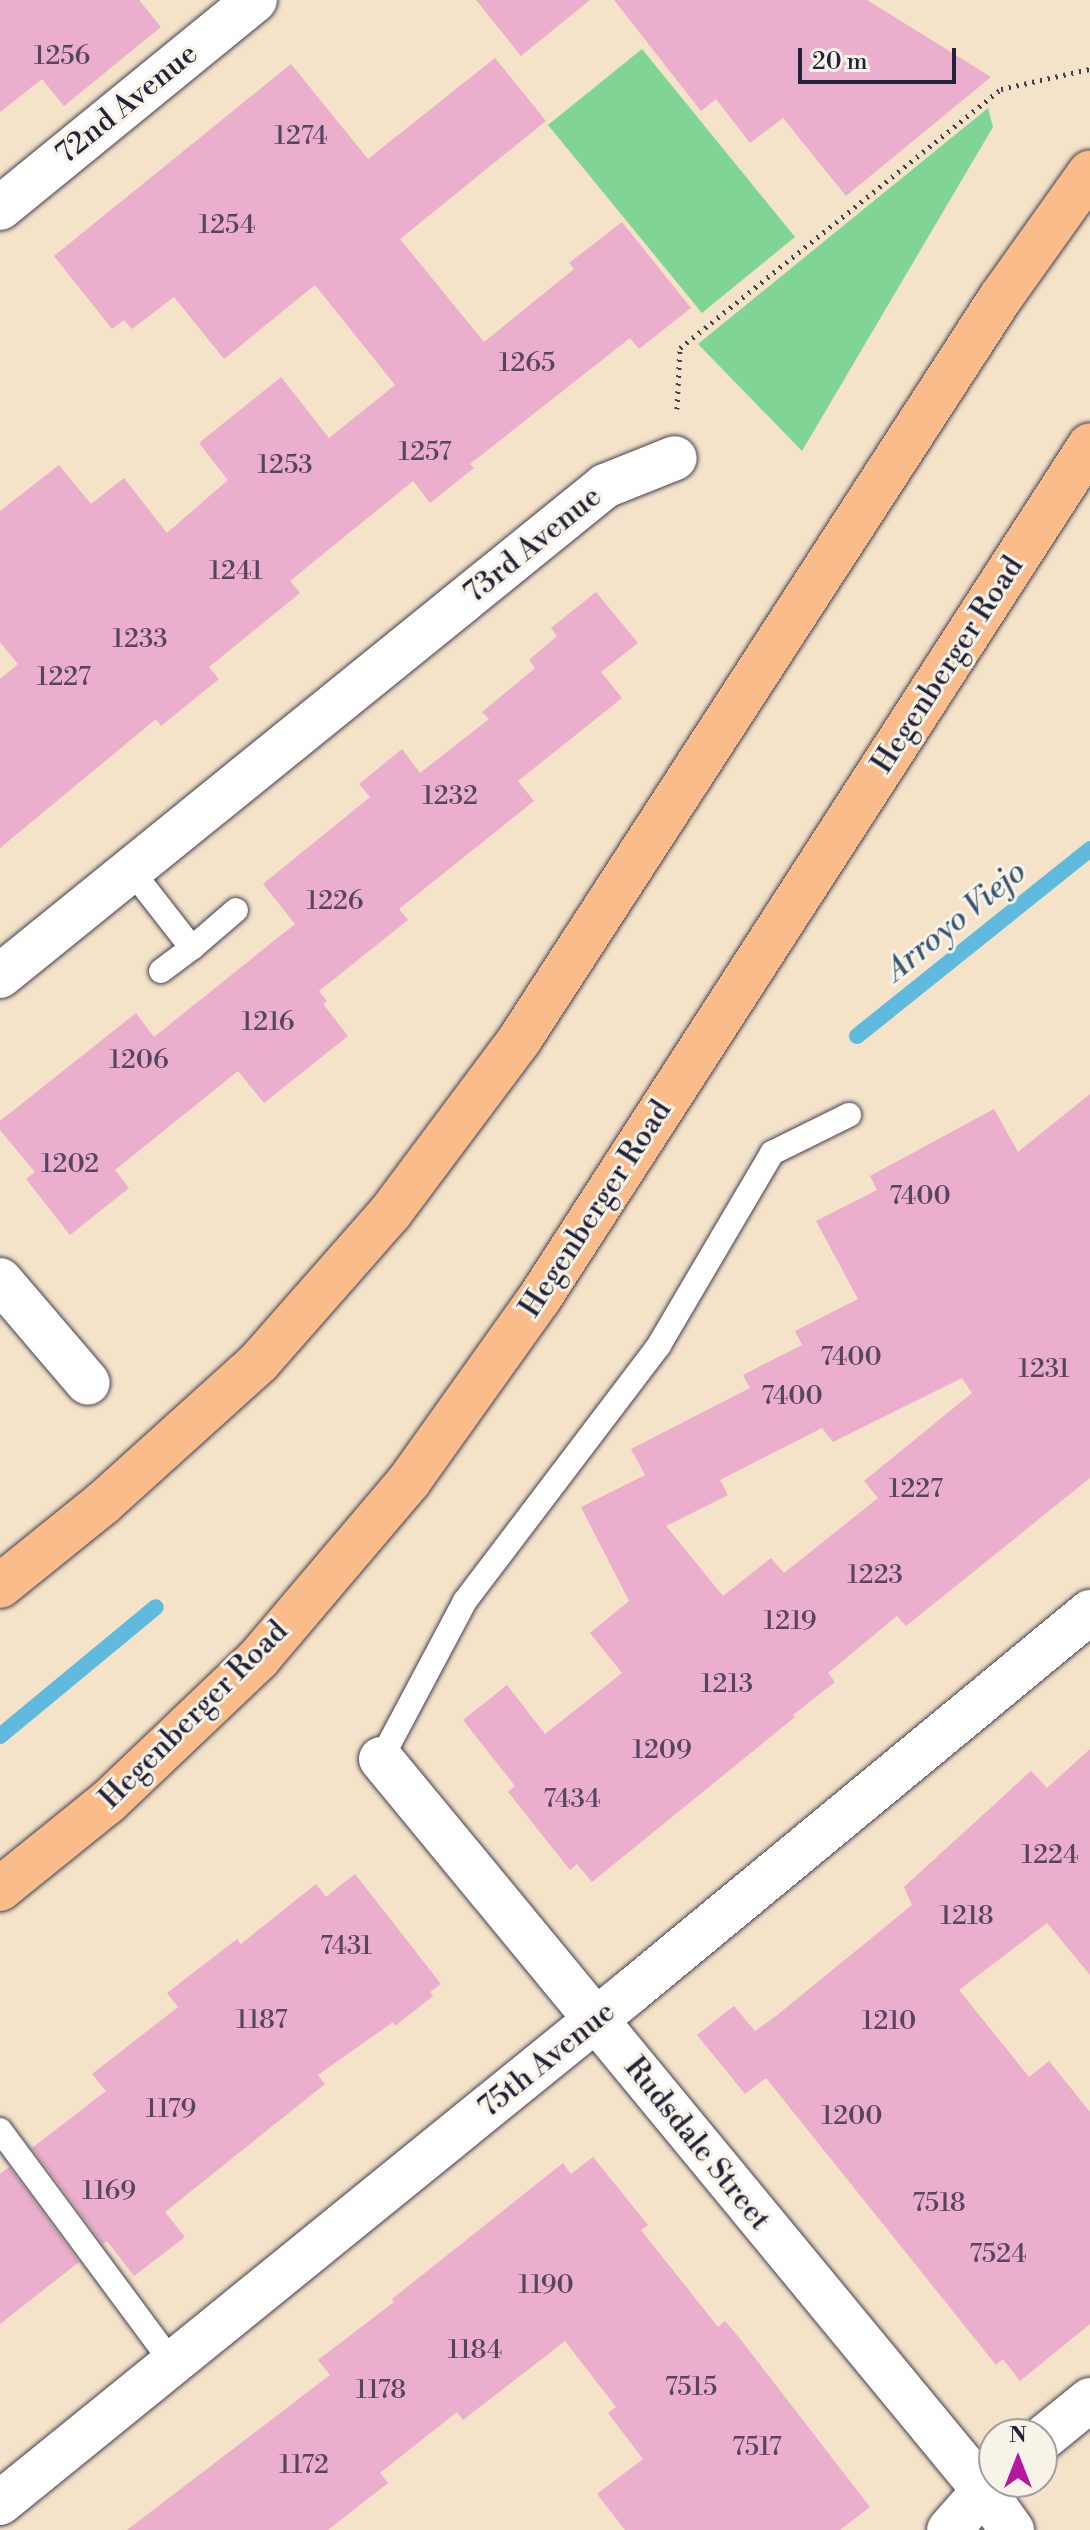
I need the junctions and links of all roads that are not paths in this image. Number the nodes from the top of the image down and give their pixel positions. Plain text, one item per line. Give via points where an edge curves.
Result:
1 (255, 0) edge
2 (1090, 172) edge
3 (0, 208) edge
4 (1090, 445) edge
5 (675, 458) road end
6 (131, 870) junction
7 (236, 910) dead end
8 (192, 948) junction
9 (161, 971) dead end
10 (0, 976) edge
11 (849, 1115) dead end
12 (0, 1280) edge
13 (88, 1383) dead end
14 (0, 1586) edge
15 (1090, 1612) edge
16 (381, 1759) joint
17 (0, 1889) edge
18 (595, 2020) junction
19 (0, 2130) edge
20 (174, 2365) junction
21 (1090, 2400) edge
22 (1058, 2426) edge
23 (978, 2472) edge
24 (978, 2496) edge
25 (995, 2498) edge
26 (0, 2503) edge
27 (949, 2530) edge
28 (1012, 2530) edge

1 - 3 street, 72nd Avenue
2 - 14 main road via 1001,297 520,1039 390,1213 259,1362 103,1503
4 - 17 main road, Hegenberger Road via 539,1299 409,1481 259,1658 108,1802
5 - 6 street, 73rd Avenue via 605,486
6 - 8 lane
6 - 10 street, 73rd Avenue
7 - 8 lane
8 - 9 lane
11 - 16 lane via 772,1153 659,1345 465,1601
12 - 13 street
15 - 18 street, 75th Avenue
16 - 18 street, Rudsdale Street
18 - 20 street, 75th Avenue
18 - 23 street, Rudsdale Street
19 - 20 lane
20 - 26 street, 75th Avenue
21 - 22 street
24 - 27 street
25 - 28 street, Rudsdale Street

